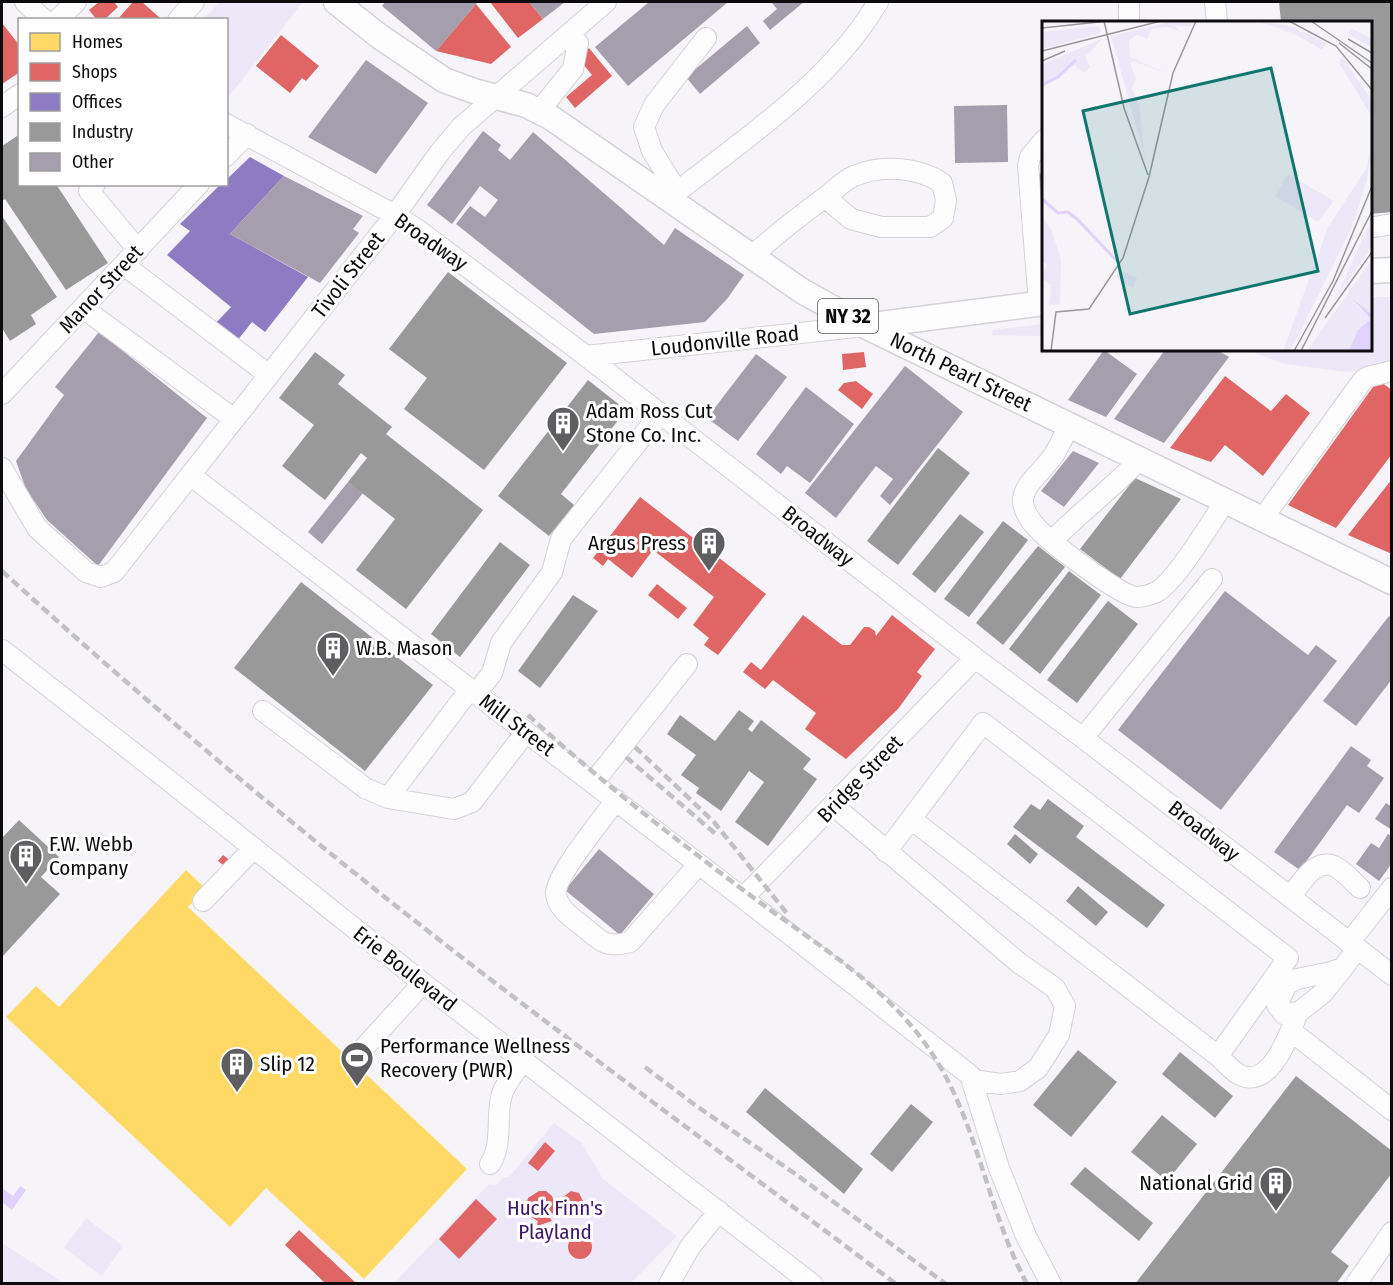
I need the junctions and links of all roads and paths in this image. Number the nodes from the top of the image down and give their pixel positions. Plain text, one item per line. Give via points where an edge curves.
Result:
1 (25, 2) edge
2 (76, 2) edge
3 (194, 2) edge
4 (336, 2) edge
5 (606, 2) edge
6 (878, 2) edge
7 (1129, 2) edge
8 (1215, 2) edge
9 (42, 18) edge
10 (59, 18) edge
11 (180, 18) edge
12 (1129, 21) edge
13 (1217, 21) edge
14 (569, 34) junction
15 (706, 38) dead end
16 (537, 62) junction
17 (565, 81) junction
18 (18, 95) edge
19 (497, 97) junction
20 (2, 107) edge
21 (539, 111) junction
22 (228, 125) edge
23 (247, 134) junction
24 (1042, 142) edge
25 (228, 154) edge
26 (198, 186) edge
27 (89, 187) edge
28 (672, 195) junction
29 (825, 197) junction
30 (395, 215) junction
31 (138, 250) junction
32 (752, 256) junction
33 (124, 265) junction
34 (1392, 270) edge
35 (1372, 271) edge
36 (1042, 303) edge
37 (83, 308) junction
38 (865, 326) junction
39 (586, 356) junction
40 (1392, 371) edge
41 (269, 375) junction
42 (2, 394) edge
43 (660, 414) junction
44 (234, 419) junction
45 (1070, 424) junction
46 (1141, 459) junction
47 (2, 468) edge
48 (190, 475) junction
49 (1226, 500) junction
50 (1263, 518) junction
51 (1052, 541) junction
52 (1212, 579) dead end
53 (1392, 582) edge
54 (2, 650) edge
55 (975, 658) junction
56 (687, 664) dead end
57 (473, 691) junction
58 (263, 711) dead end
59 (526, 732) junction
60 (1083, 738) junction
61 (592, 783) junction
62 (388, 798) junction
63 (616, 800) junction
64 (834, 806) junction
65 (911, 819) junction
66 (254, 848) junction
67 (886, 852) junction
68 (699, 864) junction
69 (1360, 888) dead end
70 (1392, 888) edge
71 (1290, 897) junction
72 (743, 898) junction
73 (203, 901) dead end
74 (1353, 946) junction
75 (1343, 968) junction
76 (1392, 975) edge
77 (423, 983) junction
78 (1299, 1012) junction
79 (1291, 1031) junction
80 (362, 1050) dead end
81 (1218, 1056) junction
82 (523, 1061) junction
83 (972, 1080) junction
84 (1392, 1110) edge
85 (490, 1164) dead end
86 (719, 1211) junction
87 (1392, 1232) edge
88 (669, 1284) edge
89 (812, 1284) edge
90 (1051, 1284) edge
91 (1356, 1284) edge

1 - 9 street
2 - 10 street
3 - 11 street
4 - 19 main road, North Pearl Street / NY 32 via 444,80
5 - 14 street, Tivoli Street
6 - 28 street via 862,28 802,93
7 - 12 street
8 - 13 street
14 - 16 street, Tivoli Street
14 - 17 street via 578,43 573,69
15 - 28 street via 654,105 644,127
16 - 17 street
16 - 19 street, Tivoli Street
17 - 21 street
18 - 20 street
19 - 21 main road, North Pearl Street / NY 32
19 - 30 street, Tivoli Street via 461,127
21 - 28 main road, North Pearl Street / NY 32
22 - 23 street, Broadway
23 - 25 street
23 - 30 street, Broadway
24 - 36 street via 1028,166
26 - 31 street, Manor Street
27 - 31 street
28 - 32 main road, North Pearl Street / NY 32
29 - 29 street via 853,176 885,168 930,175 942,183 946,200 943,218 930,227 881,227 850,219
29 - 32 street
30 - 39 street, Broadway
30 - 41 street, Tivoli Street
31 - 33 street, Manor Street
32 - 38 main road, North Pearl Street / NY 32 via 802,291
33 - 37 street, Manor Street
33 - 41 street
34 - 35 main road
36 - 38 main road, Loudonville Road
37 - 42 street, Manor Street
37 - 44 street
38 - 39 street, Loudonville Road
38 - 45 main road, North Pearl Street / NY 32
39 - 43 street, Broadway
40 - 50 street via 1363,380
41 - 44 street, Tivoli Street
43 - 55 street, Broadway
43 - 57 street via 561,539 552,572 501,643 492,673
44 - 48 street, Tivoli Street
45 - 46 main road, North Pearl Street / NY 32
45 - 51 street via 1053,456 1027,488 1023,501 1037,528
46 - 49 main road, North Pearl Street / NY 32
46 - 51 street
47 - 48 street, Tivoli Street via 37,528 86,573 101,577 114,572
48 - 57 street, Mill Street
49 - 50 main road, North Pearl Street / NY 32
49 - 51 street via 1169,582 1155,593 1135,597 1125,592
50 - 53 main road, North Pearl Street / NY 32
52 - 60 street
54 - 66 street, Erie Boulevard
55 - 60 street, Broadway
55 - 64 street, Bridge Street
56 - 61 street
57 - 59 street, Mill Street
57 - 62 street
58 - 62 street via 365,788
59 - 61 street, Mill Street
59 - 62 street via 472,802 454,809
60 - 71 street, Broadway
61 - 63 street, Mill Street
63 - 68 street, Mill Street
63 - 68 street via 561,875 555,892 561,908 600,941 616,946 630,942
64 - 67 street
64 - 72 street, Bridge Street
65 - 67 street
65 - 81 street
65 - 81 street via 983,723 1288,958
66 - 73 street
66 - 77 street, Erie Boulevard
67 - 83 street via 1019,963 1055,988 1065,1006 1059,1035 1038,1068 1020,1081 1001,1084
68 - 72 street, Mill Street
69 - 71 street via 1334,866 1316,866
70 - 74 street
71 - 74 street, Broadway
72 - 83 street, Mill Street
74 - 75 street
74 - 76 street, Broadway
75 - 78 street via 1323,993
75 - 78 street via 1297,978 1287,984 1277,1005 1284,1014
77 - 80 street
77 - 82 street, Erie Boulevard
78 - 79 street
79 - 81 street via 1281,1054 1263,1073 1251,1078
79 - 84 street
82 - 85 street via 501,1097 497,1147
82 - 86 street, Erie Boulevard
83 - 90 street via 999,1168 1026,1236
86 - 88 street via 690,1247
86 - 89 street, Erie Boulevard
87 - 91 street

